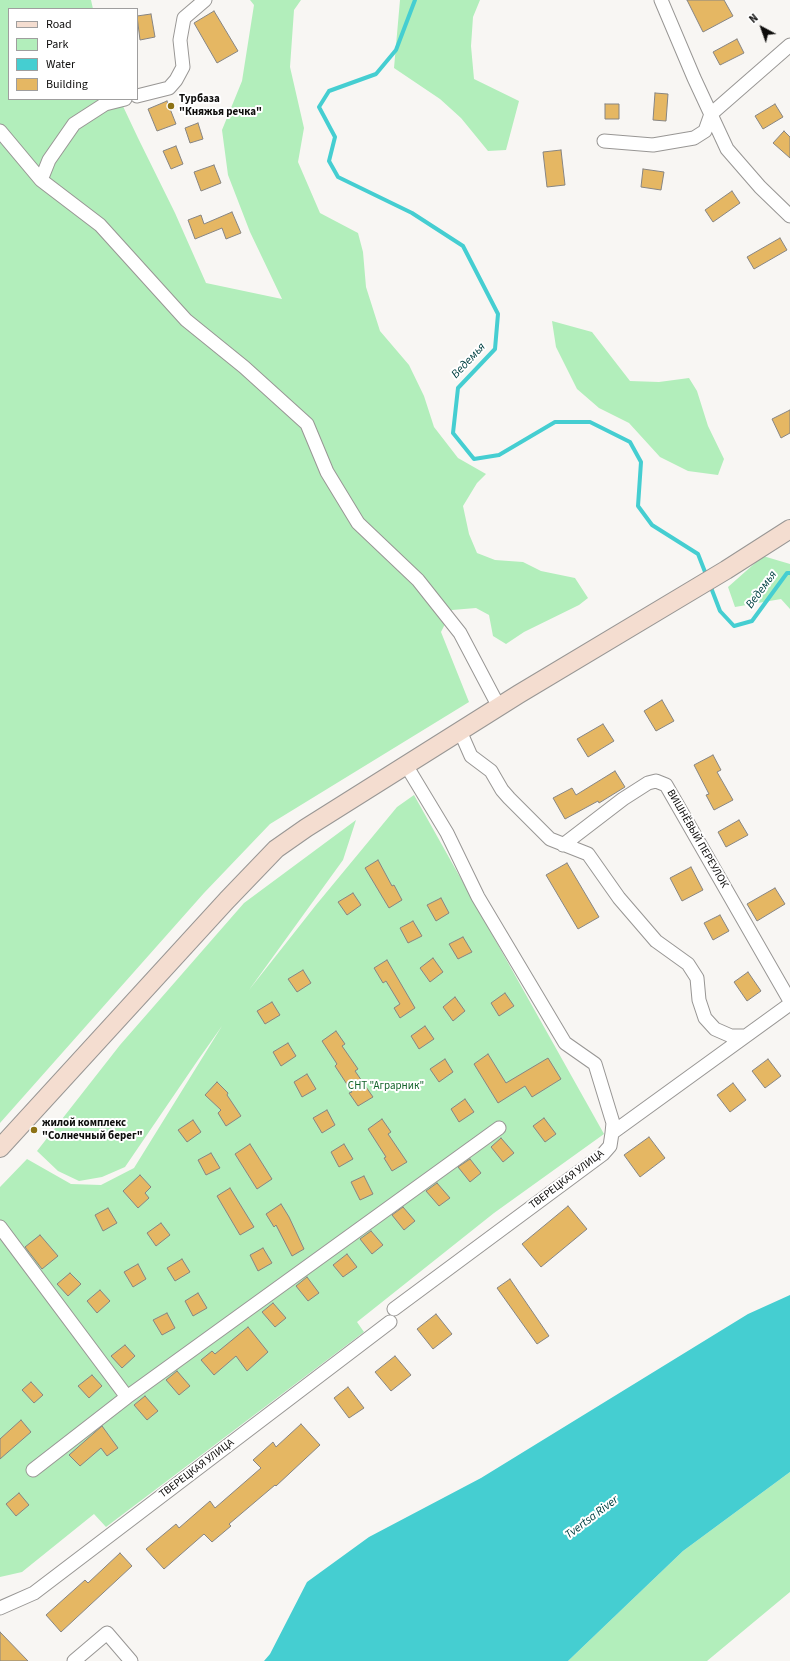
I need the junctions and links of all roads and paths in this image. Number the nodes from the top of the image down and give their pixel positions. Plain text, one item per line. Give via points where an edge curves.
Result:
1 (205, 0) edge
2 (661, 0) edge
3 (790, 45) edge
4 (138, 96) edge
5 (121, 100) edge
6 (711, 114) junction
7 (0, 131) edge
8 (604, 142) dead end
9 (41, 180) junction
10 (790, 216) edge
11 (790, 529) edge
12 (499, 707) junction
13 (460, 731) junction
14 (406, 765) junction
15 (563, 845) junction
16 (790, 1003) edge
17 (746, 1036) junction
18 (499, 1128) dead end
19 (612, 1133) junction
20 (0, 1148) edge
21 (0, 1227) edge
22 (394, 1309) dead end
23 (390, 1322) dead end
24 (127, 1397) junction
25 (33, 1470) dead end
26 (0, 1608) edge
27 (74, 1661) edge
28 (131, 1661) edge

1 - 4 street via 184,18 180,40 183,67 176,80 169,88
2 - 6 street
3 - 6 street
5 - 9 street via 105,104 74,124 49,160
6 - 8 street via 705,131 694,138 653,144
6 - 10 street via 727,149
7 - 9 street
9 - 12 street via 100,225 186,320 244,367 307,424 327,472 358,523 418,580 460,633
11 - 12 main road
12 - 13 main road
13 - 14 main road
13 - 15 street via 471,756 491,771 502,790 550,839
14 - 19 street via 447,833 478,896 565,1043 595,1064 613,1123
14 - 20 main road via 296,835 267,858
15 - 16 street, ВИШНЁВЫЙ ПЕРЕУЛОК via 648,783 656,781 666,785
15 - 17 street via 588,854 619,898 656,941 688,964 697,978 699,1000 705,1018 715,1029 731,1036
16 - 17 street
17 - 19 street
18 - 24 street
19 - 22 street, ТВЕРЕЦКАЯ УЛИЦА via 610,1146 603,1154
21 - 24 street
23 - 26 street, ТВЕРЕЦКАЯ УЛИЦА via 34,1593
24 - 25 street
27 - 28 street via 107,1633

